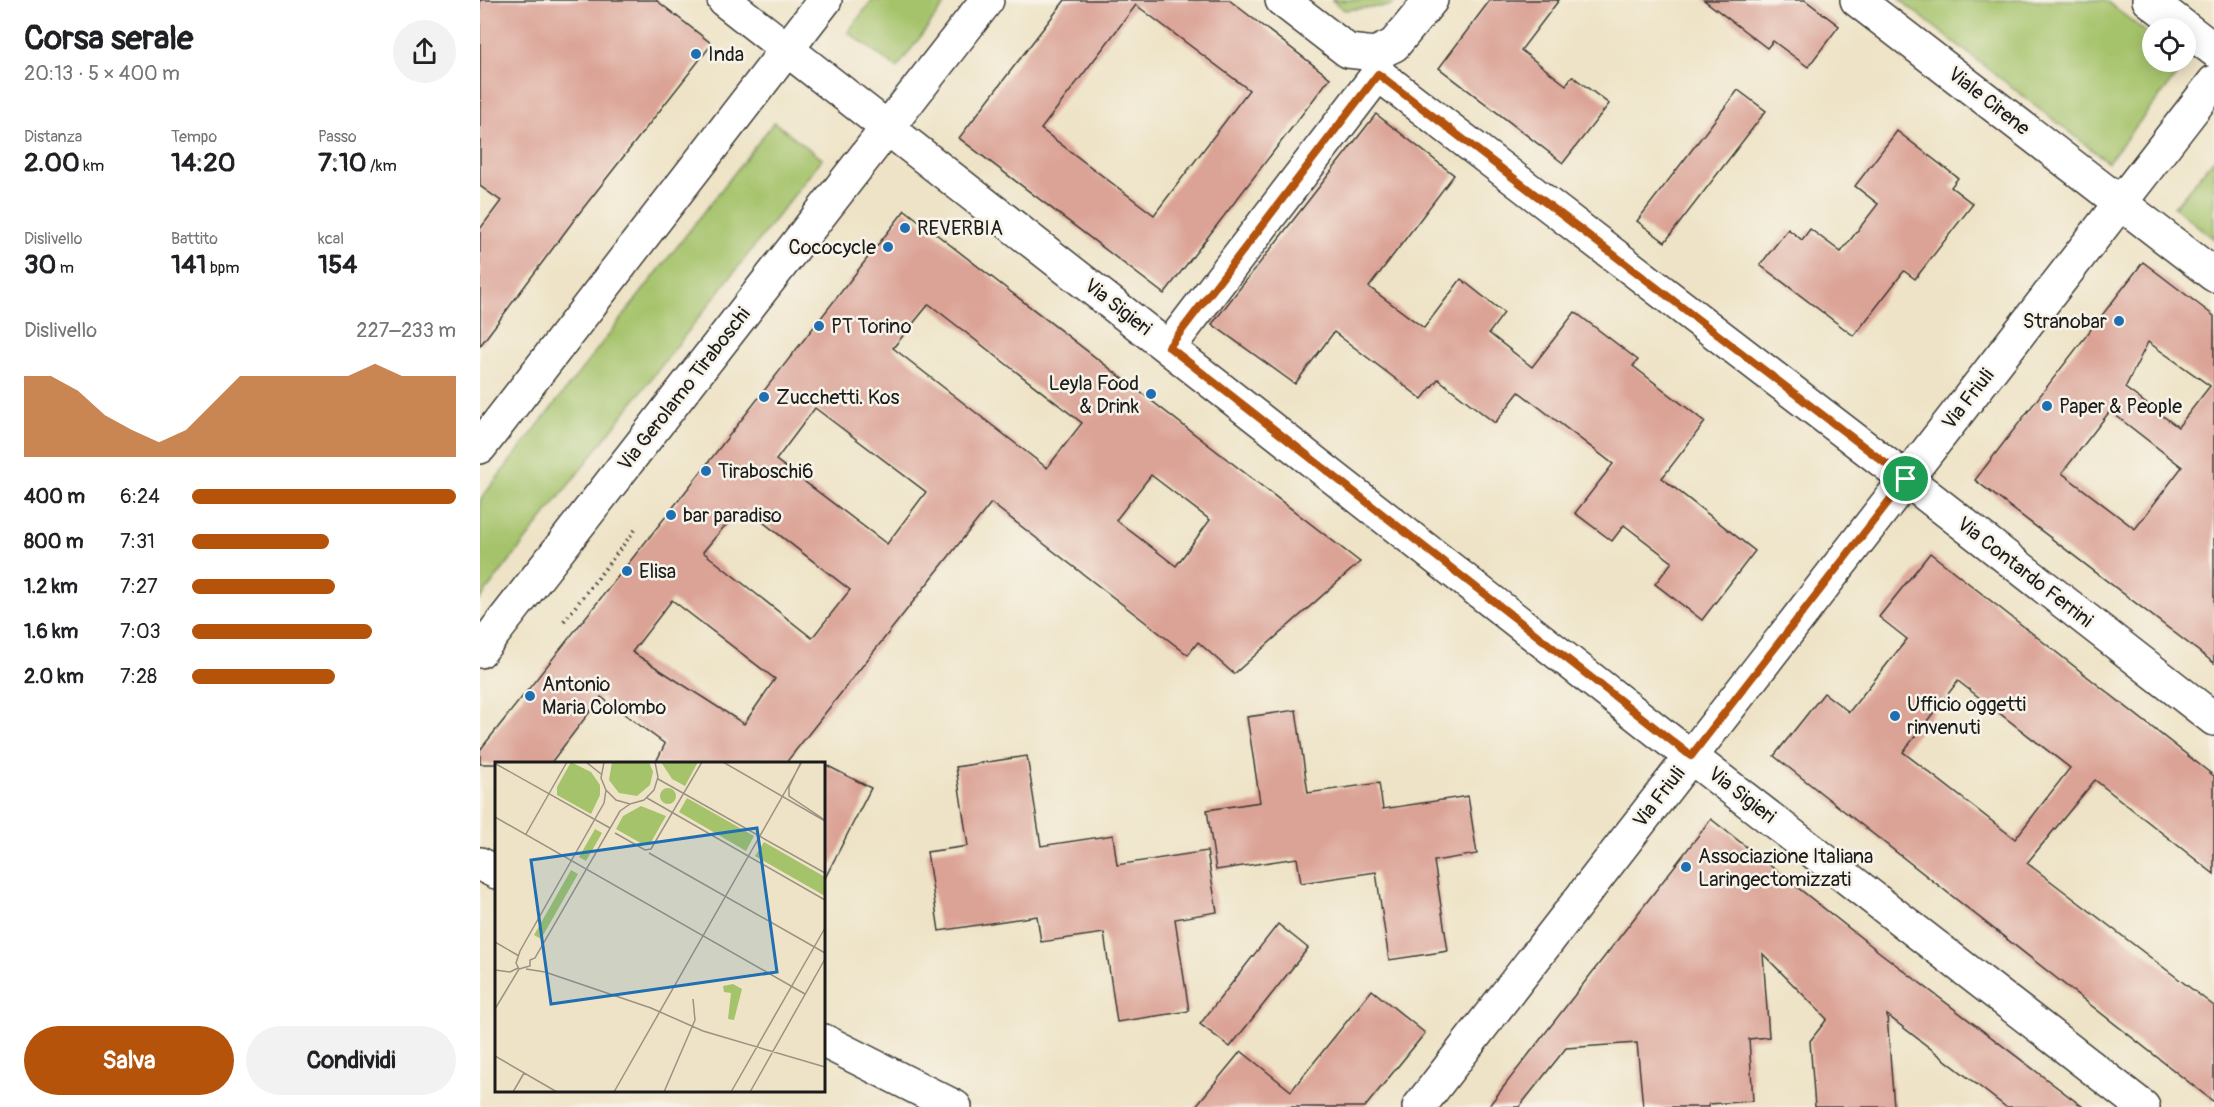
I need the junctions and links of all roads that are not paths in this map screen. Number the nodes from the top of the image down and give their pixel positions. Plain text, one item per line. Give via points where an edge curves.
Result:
1 (724, 0) edge
2 (825, 0) edge
3 (987, 0) edge
4 (1282, 0) edge
5 (1431, 0) edge
6 (1857, 0) edge
7 (2149, 0) edge
8 (788, 50) junction
9 (2214, 50) edge
10 (1376, 64) junction
11 (2214, 82) edge
12 (888, 127) junction
13 (2120, 203) junction
14 (2214, 275) edge
15 (1169, 347) junction
16 (480, 447) edge
17 (1906, 479) junction
18 (480, 651) edge
19 (2214, 719) edge
20 (1691, 756) junction
21 (480, 864) edge
22 (495, 872) edge
23 (825, 1042) edge
24 (955, 1107) edge
25 (1419, 1107) edge
26 (2143, 1107) edge

1 - 8 street
2 - 8 street
3 - 12 street, Via Gerolamo Tiraboschi
4 - 10 street via 1348,51
5 - 10 street
6 - 13 street, Viale Cirene
7 - 9 street
8 - 12 street
8 - 16 street
10 - 15 street
10 - 17 street, Via Contardo Ferrini
11 - 13 street
12 - 15 street, Via Sigieri
12 - 18 street, Via Gerolamo Tiraboschi
13 - 14 street, Viale Cirene
13 - 17 street, Via Friuli
15 - 20 street, Via Sigieri
17 - 19 street, Via Contardo Ferrini
17 - 20 street, Via Friuli
20 - 25 street, Via Friuli
20 - 26 street, Via Sigieri
21 - 22 street
23 - 24 street

